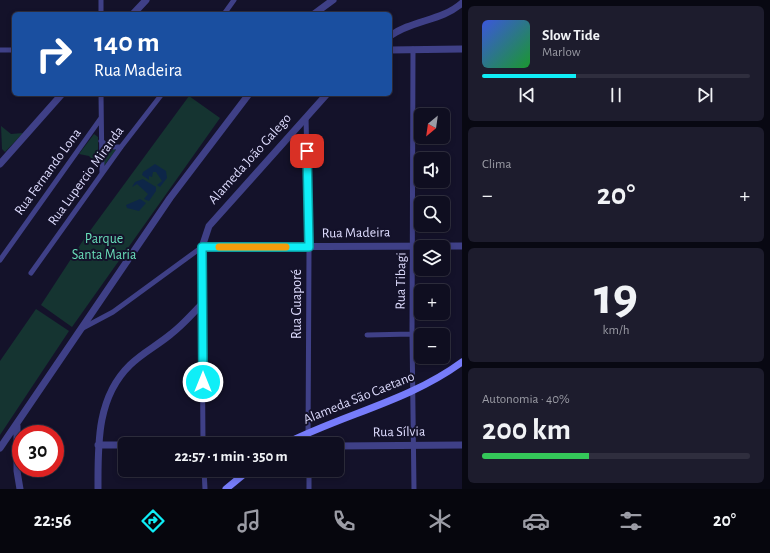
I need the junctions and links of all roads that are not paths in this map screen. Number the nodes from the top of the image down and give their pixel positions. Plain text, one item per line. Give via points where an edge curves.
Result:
1 (101, 0) edge
2 (146, 0) edge
3 (234, 0) edge
4 (334, 0) edge
5 (457, 0) edge
6 (462, 2) edge
7 (101, 12) edge
8 (135, 12) edge
9 (225, 12) edge
10 (317, 12) edge
11 (449, 12) junction
12 (392, 35) edge
13 (462, 49) edge
14 (0, 50) edge
15 (12, 50) edge
16 (392, 50) edge
17 (414, 50) junction
18 (60, 96) edge
19 (101, 96) edge
20 (160, 96) edge
21 (247, 96) edge
22 (325, 96) edge
23 (306, 116) junction
24 (101, 118) junction
25 (101, 141) junction
26 (121, 147) junction
27 (0, 164) edge
28 (102, 174) junction
29 (413, 246) junction
30 (462, 246) edge
31 (202, 247) junction
32 (309, 247) junction
33 (0, 260) edge
34 (31, 273) dead end
35 (202, 304) junction
36 (81, 329) junction
37 (412, 334) junction
38 (367, 335) dead end
39 (462, 362) edge
40 (413, 391) junction
41 (18, 425) edge
42 (12, 432) edge
43 (308, 432) junction
44 (204, 437) edge
45 (298, 437) edge
46 (308, 437) edge
47 (98, 445) junction
48 (118, 445) edge
49 (413, 445) junction
50 (462, 445) edge
51 (344, 446) edge
52 (0, 448) edge
53 (18, 477) edge
54 (204, 477) edge
55 (241, 477) edge
56 (309, 477) edge
57 (20, 489) edge
58 (98, 489) edge
59 (205, 489) edge
60 (226, 489) edge
61 (309, 489) edge
62 (414, 489) edge

1 - 7 street
2 - 8 street
3 - 9 street
4 - 10 street
5 - 6 street
5 - 11 street
6 - 11 street
11 - 12 street via 411,25
13 - 17 street
14 - 15 street
16 - 17 street
17 - 29 street, Rua Tibagi
18 - 27 street
19 - 24 street
20 - 26 street, Rua Lupercio Miranda
21 - 36 street via 170,198
22 - 23 street, Alameda João Galego
23 - 31 street, Alameda João Galego via 214,219
23 - 32 street, Rua Guaporé
24 - 25 street
24 - 33 street, Rua Fernando Lona
25 - 26 street via 110,147
25 - 28 street
26 - 28 street, Rua Lupercio Miranda
28 - 34 street, Rua Lupercio Miranda
29 - 30 street, Rua Madeira
29 - 32 street, Rua Madeira
29 - 37 street, Rua Tibagi
31 - 32 street, Rua Madeira
31 - 35 street
31 - 36 street via 113,312
32 - 43 street, Rua Guaporé
35 - 44 street
35 - 47 street via 172,334 135,360 122,373 103,414
36 - 41 street
37 - 38 street
37 - 40 street, Rua Tibagi
39 - 40 main road, Alameda São Caetano via 444,375
40 - 43 main road, Alameda São Caetano
40 - 49 street, Rua Tibagi
42 - 52 street
43 - 45 main road, Alameda São Caetano
43 - 46 street, Rua Guaporé
47 - 48 street
47 - 58 street
49 - 50 street, Rua Sílvia
49 - 51 street, Rua Sílvia
49 - 62 street, Rua Tibagi
53 - 57 street
54 - 59 street
55 - 60 main road
56 - 61 street

